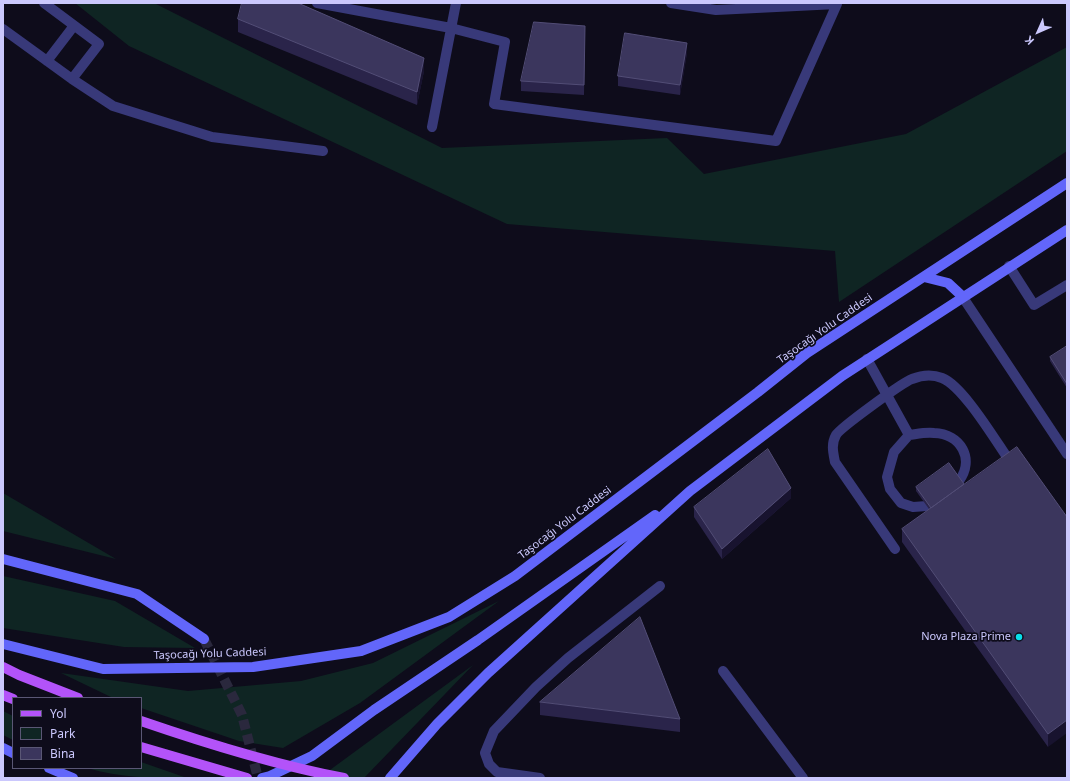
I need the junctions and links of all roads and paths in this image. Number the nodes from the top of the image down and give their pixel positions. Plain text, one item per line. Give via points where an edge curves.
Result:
1 (44, 3) edge
2 (317, 3) edge
3 (456, 3) edge
4 (671, 3) edge
5 (73, 27) junction
6 (451, 28) junction
7 (3, 29) edge
8 (47, 61) junction
9 (72, 79) junction
10 (432, 127) dead end
11 (324, 150) dead end
12 (1067, 183) edge
13 (1067, 230) edge
14 (1009, 266) junction
15 (924, 277) junction
16 (1067, 285) edge
17 (962, 296) junction
18 (867, 359) junction
19 (887, 396) junction
20 (909, 435) junction
21 (1067, 454) edge
22 (1009, 460) edge
23 (960, 481) edge
24 (690, 491) junction
25 (926, 506) edge
26 (895, 549) dead end
27 (3, 560) edge
28 (660, 586) dead end
29 (204, 638) tunnel mouth
30 (3, 644) edge
31 (3, 667) edge
32 (723, 671) dead end
33 (75, 697) edge
34 (142, 721) edge
35 (142, 747) edge
36 (3, 748) edge
37 (12, 752) edge
38 (51, 769) edge
39 (73, 778) edge
40 (247, 778) edge
41 (262, 778) edge
42 (344, 778) edge
43 (390, 778) edge
44 (540, 778) edge
45 (803, 778) edge

1 - 5 street
2 - 6 street
3 - 6 street
4 - 6 street via 716,10 837,4 776,141 494,104 505,42
5 - 8 street
5 - 9 street via 99,44
6 - 10 street
7 - 8 street
8 - 9 street
9 - 11 street via 113,106 212,137
12 - 15 main road, Taşocağı Yolu Caddesi
13 - 14 main road
14 - 16 street via 1034,305
14 - 17 main road
15 - 17 main road via 948,283
15 - 30 main road, Taşocağı Yolu Caddesi via 807,353 515,576 449,617 361,652 253,667 103,669
17 - 18 main road
17 - 21 street
18 - 19 street
18 - 24 main road via 763,434
19 - 20 street
19 - 22 street via 910,379 920,376 931,375 950,382
19 - 26 street via 842,428 833,443 832,452 840,470
20 - 23 street via 934,432 953,439 960,445 966,456 966,472
20 - 25 street via 894,452 887,477 890,489 901,503 913,507
24 - 41 main road via 374,710 312,756
24 - 43 main road via 488,672 437,724
27 - 29 main road via 137,594
28 - 44 street via 568,658 494,731 485,753 489,764 497,772
31 - 33 main road
32 - 45 street
34 - 42 main road via 280,765
35 - 40 main road
36 - 37 main road
38 - 39 main road

